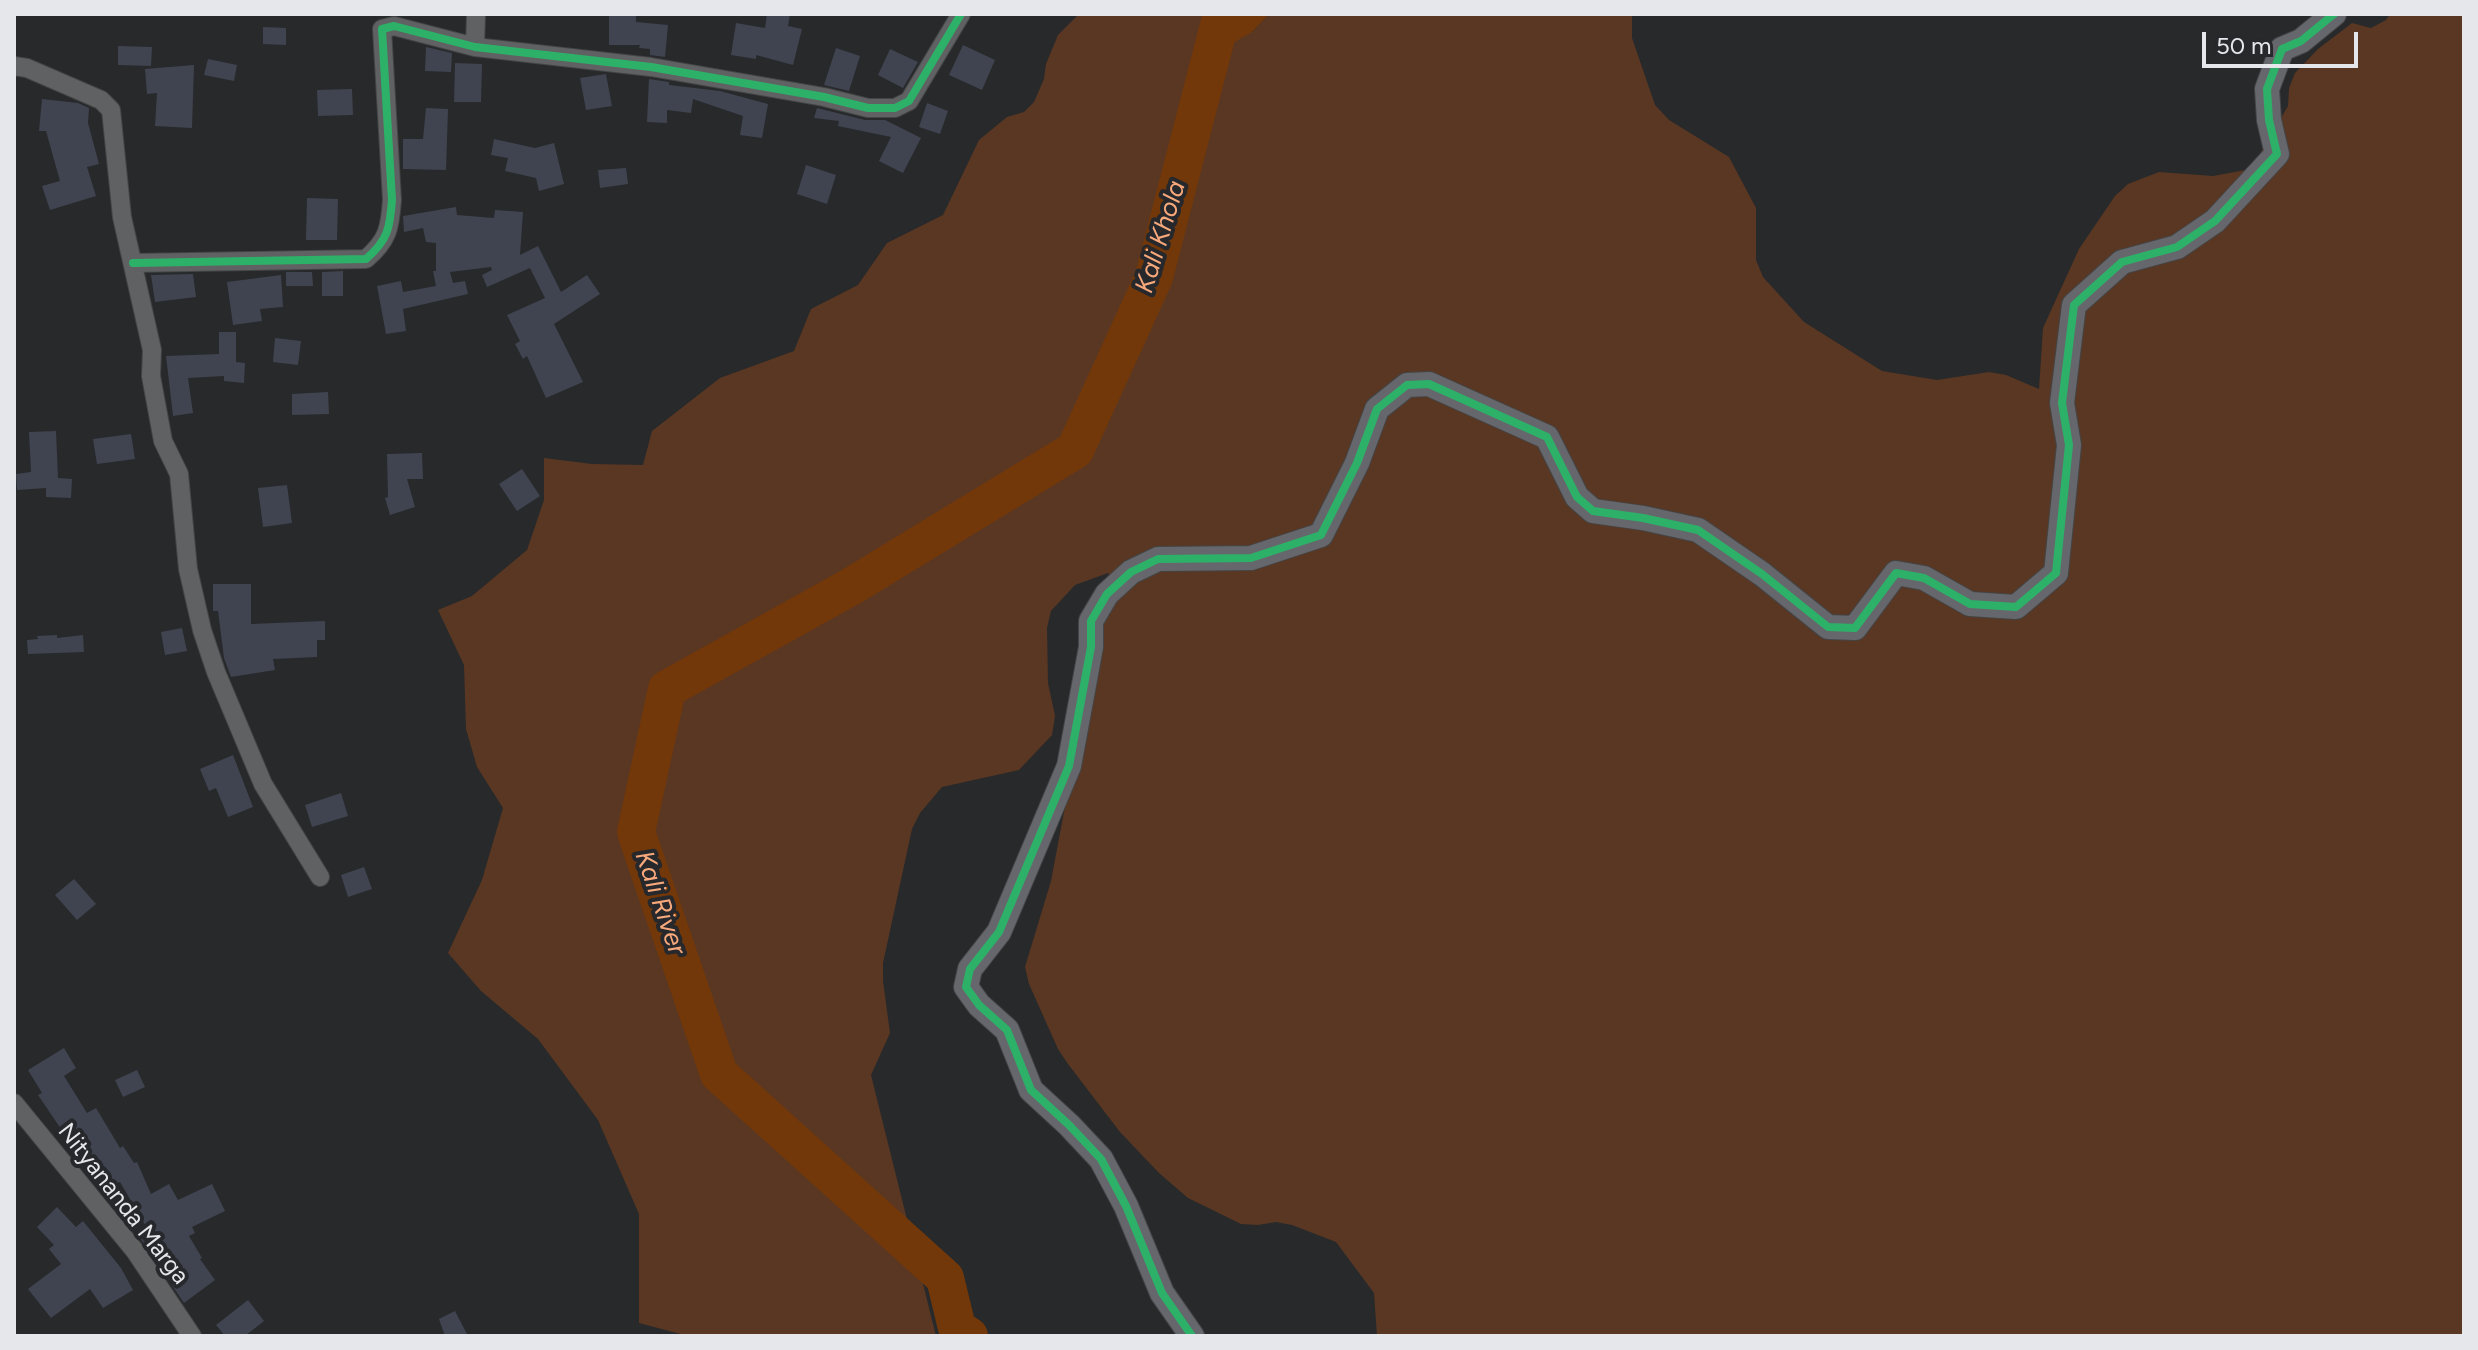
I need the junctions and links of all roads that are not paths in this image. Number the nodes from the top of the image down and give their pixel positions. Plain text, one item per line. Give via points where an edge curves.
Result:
1 (476, 14) edge
2 (961, 14) edge
3 (2334, 14) edge
4 (475, 47) junction
5 (14, 66) edge
6 (133, 263) junction
7 (320, 877) dead end
8 (14, 1103) edge
9 (192, 1336) edge
10 (1192, 1336) edge

1 - 4 street
2 - 4 street via 909,101 883,109 651,67
3 - 10 street via 2282,49 2267,89 2277,154 2215,221 2177,247 2122,262 2074,305 2062,403 2069,445 2056,573 2016,607 1970,604 1924,578 1896,573 1855,628 1828,627 1698,530 1593,511 1577,497 1547,437 1429,384 1407,385 1377,409 1321,535 1251,558 1158,559 1131,572 1107,594 1091,621 1069,766 999,932 970,969 966,987 1007,1030 1031,1090 1101,1159 1162,1293
4 - 6 street via 394,26 382,29 391,226 366,259
5 - 6 street via 101,100 111,110 122,217
6 - 7 street via 152,350 151,376 163,441 179,474 188,569 202,630 263,784
8 - 9 street, Nityananda Marga via 135,1251

